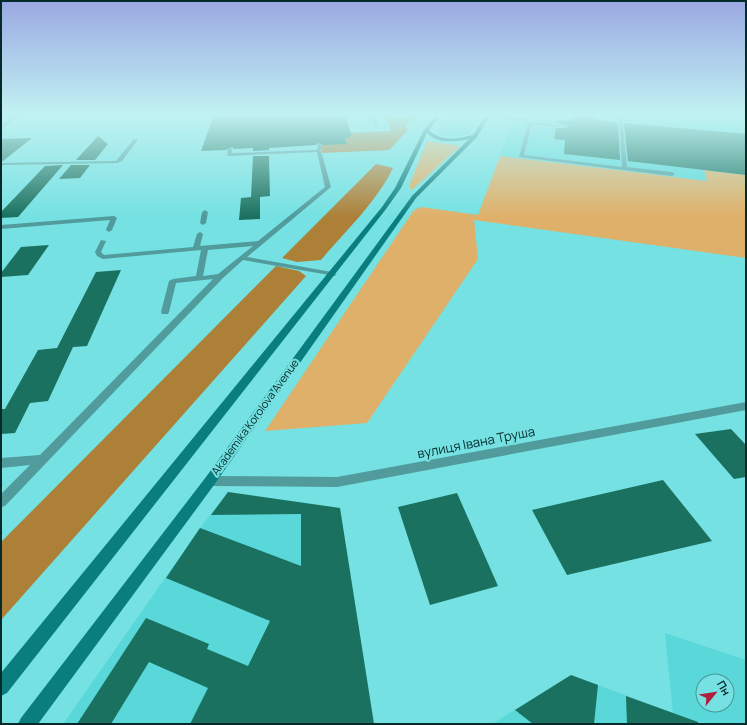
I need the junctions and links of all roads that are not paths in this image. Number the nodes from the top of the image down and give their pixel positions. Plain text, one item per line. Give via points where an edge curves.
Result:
1 (129, 149) edge
2 (230, 149) dead end
3 (288, 149) edge
4 (320, 149) edge
5 (417, 149) edge
6 (462, 149) edge
7 (523, 149) edge
8 (623, 149) edge
9 (1, 164) edge
10 (625, 168) junction
11 (672, 174) dead end
12 (205, 212) dead end
13 (202, 223) dead end
14 (1, 227) edge
15 (109, 230) dead end
16 (200, 234) dead end
17 (104, 240) dead end
18 (260, 243) junction
19 (205, 248) junction
20 (196, 249) junction
21 (242, 258) junction
22 (332, 274) junction
23 (220, 276) junction
24 (199, 279) junction
25 (165, 312) dead end
26 (746, 406) edge
27 (42, 459) junction
28 (1, 463) edge
29 (210, 481) junction
30 (1, 502) edge
31 (1, 688) edge
32 (27, 724) edge

1 - 9 lane via 117,162
2 - 3 lane via 229,156
4 - 18 lane via 328,187
5 - 22 main road via 398,188
6 - 29 main road, Akademika Korolova Avenue via 414,197
7 - 10 lane via 521,156
8 - 10 lane
10 - 11 lane
12 - 13 lane
14 - 15 lane via 114,218
16 - 20 lane
17 - 20 lane via 98,252 104,257
18 - 19 lane
18 - 21 lane
19 - 20 lane
19 - 24 lane
21 - 22 lane
21 - 23 lane
22 - 31 main road
23 - 24 lane
23 - 27 lane
24 - 25 lane via 173,281
26 - 29 street, вулиця Івана Труша via 337,482
27 - 28 lane
27 - 30 lane
29 - 32 main road, Akademika Korolova Avenue

